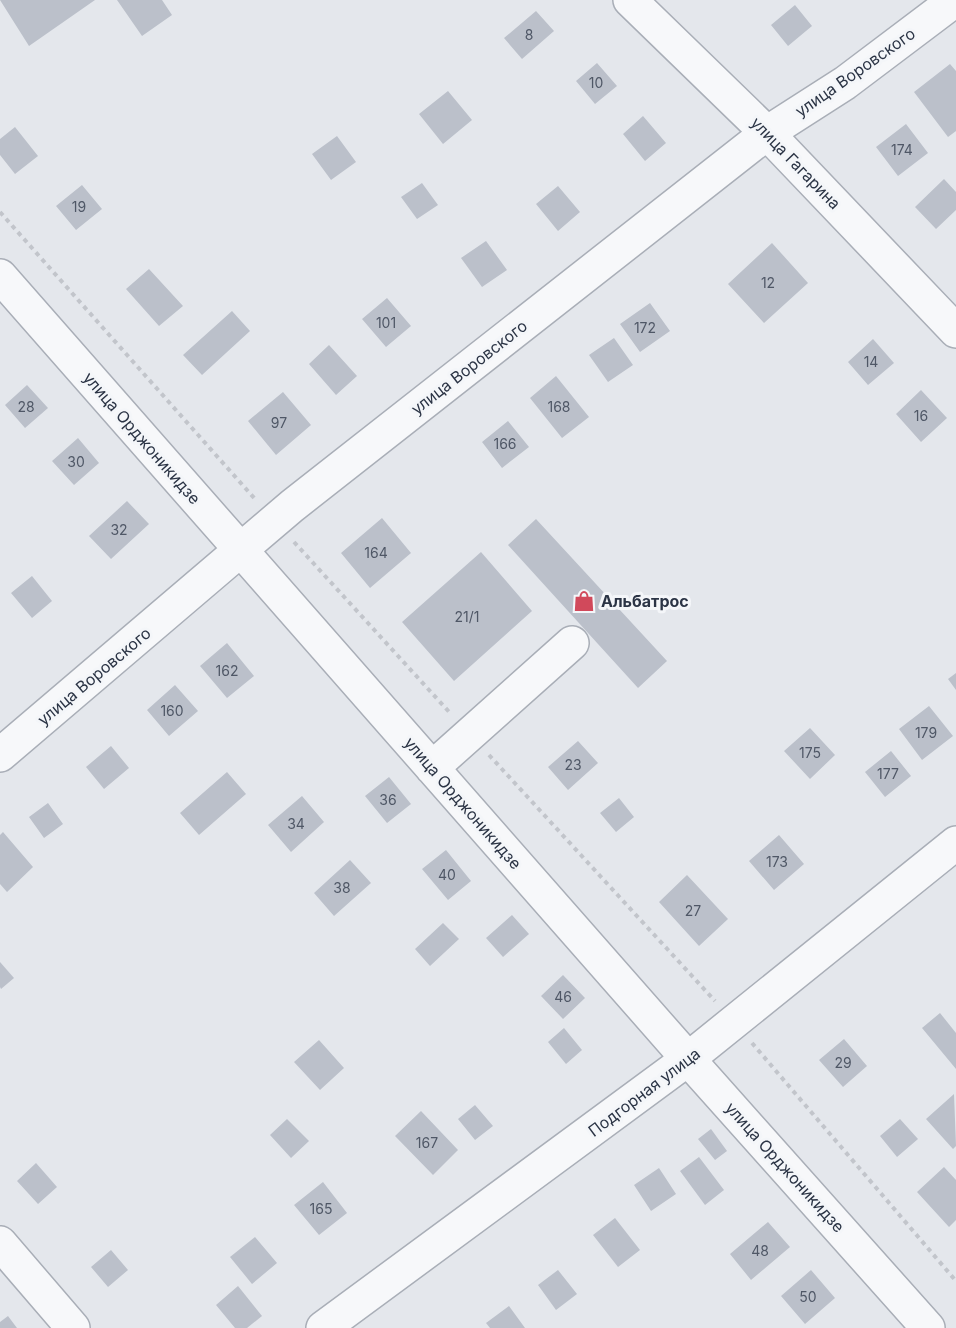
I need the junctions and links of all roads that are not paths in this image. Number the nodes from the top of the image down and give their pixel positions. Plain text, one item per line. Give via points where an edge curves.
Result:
1 (630, 0) edge
2 (955, 0) edge
3 (767, 133) junction
4 (0, 276) edge
5 (956, 331) edge
6 (241, 551) junction
7 (572, 643) dead end
8 (0, 755) edge
9 (432, 768) junction
10 (956, 843) edge
11 (688, 1059) junction
12 (0, 1243) edge
13 (74, 1328) edge
14 (323, 1328) edge
15 (928, 1328) edge

1 - 3 street, улица Гагарина
2 - 3 street, улица Воровского via 845,83
3 - 5 street, улица Гагарина
3 - 6 street, улица Воровского via 274,520
4 - 6 street, улица Орджоникидзе
6 - 8 street, улица Воровского
6 - 9 street, улица Орджоникидзе
7 - 9 street
9 - 11 street, улица Орджоникидзе
10 - 11 street, Подгорная улица
11 - 14 street, Подгорная улица
11 - 15 street, улица Орджоникидзе
12 - 13 street

